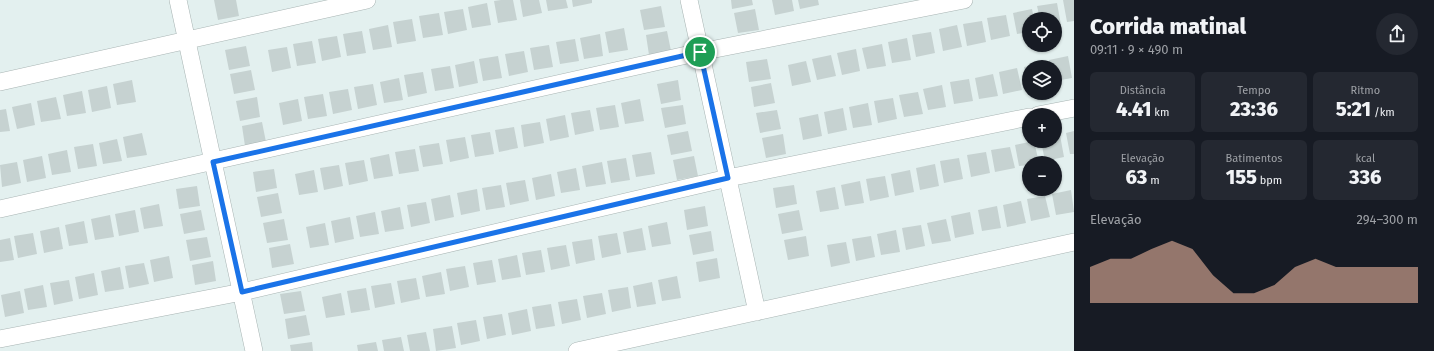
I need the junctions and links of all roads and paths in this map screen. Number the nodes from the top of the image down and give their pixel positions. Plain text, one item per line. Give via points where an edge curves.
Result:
1 (178, 0) edge
2 (367, 0) edge
3 (689, 0) edge
4 (964, 0) edge
5 (186, 40) junction
6 (700, 52) junction
7 (0, 82) edge
8 (1074, 108) edge
9 (1062, 110) edge
10 (1022, 118) edge
11 (213, 162) junction
12 (728, 178) junction
13 (0, 210) edge
14 (1074, 242) edge
15 (242, 292) junction
16 (757, 312) junction
17 (0, 339) edge
18 (254, 351) edge
19 (577, 351) edge

1 - 5 street
2 - 5 street
3 - 6 street
4 - 6 street
5 - 7 street
5 - 11 street
6 - 11 street
6 - 12 street
8 - 9 street
10 - 12 street
11 - 13 street
11 - 15 street
12 - 15 street
12 - 16 street
14 - 16 street
15 - 17 street
15 - 18 street
16 - 19 street

